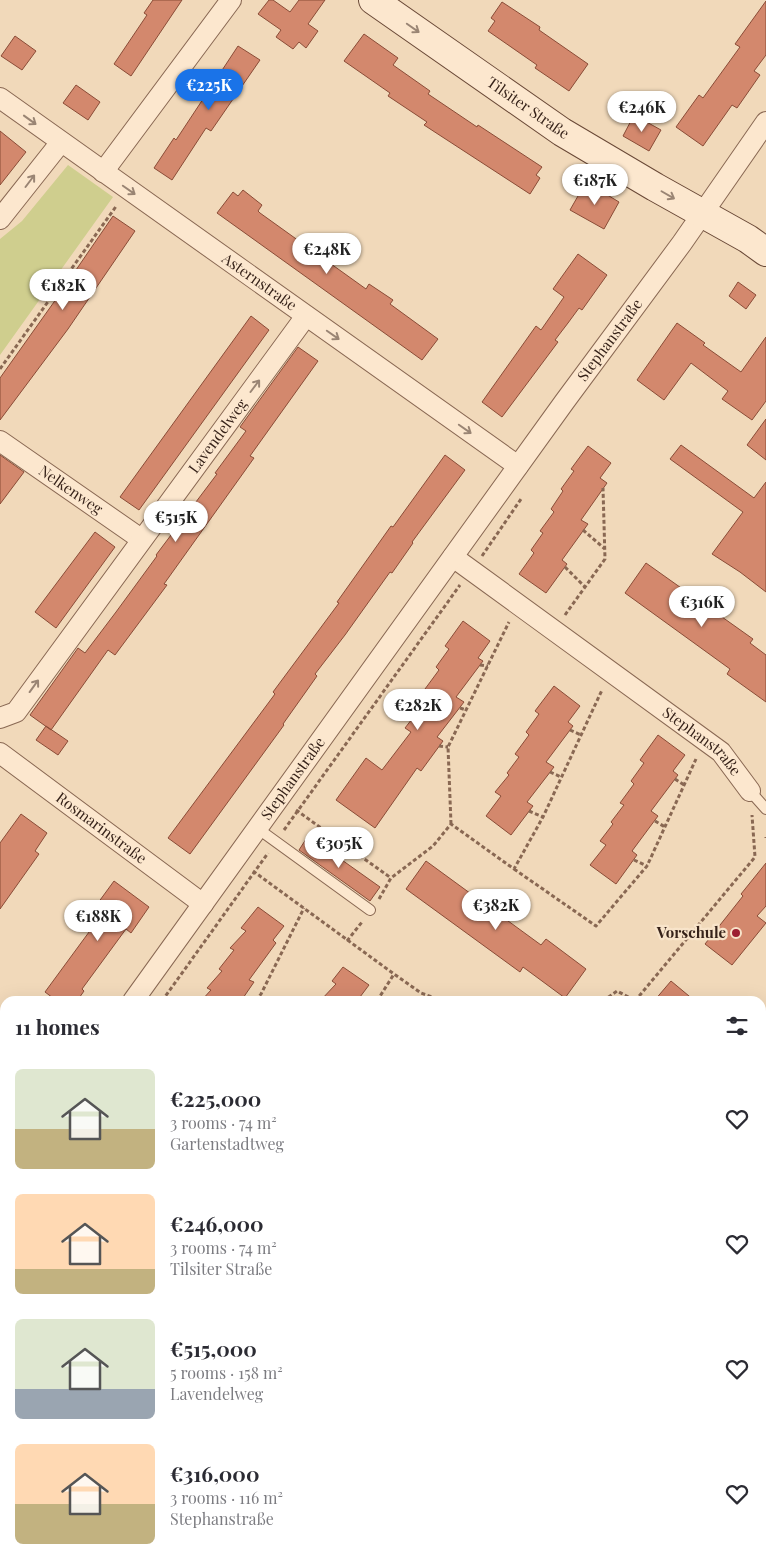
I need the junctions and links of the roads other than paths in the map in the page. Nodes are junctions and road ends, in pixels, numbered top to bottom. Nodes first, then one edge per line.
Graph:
1 (231, 0) edge
2 (373, 0) edge
3 (0, 98) edge
4 (766, 122) edge
5 (61, 142) junction
6 (103, 172) junction
7 (702, 214) junction
8 (0, 219) edge
9 (766, 252) edge
10 (306, 316) junction
11 (0, 441) edge
12 (518, 466) junction
13 (141, 539) junction
14 (453, 557) junction
15 (0, 718) edge
16 (0, 753) edge
17 (750, 791) joint
18 (766, 809) edge
19 (257, 828) junction
20 (203, 904) junction
21 (370, 910) road end
22 (137, 996) edge

1 - 6 street
2 -> 7 street, Tilsiter Straße
3 -> 5 street, Asternstraße
4 - 7 street, Stephanstraße
5 - 6 street, Asternstraße
8 -> 5 street
6 -> 10 street, Asternstraße
7 - 9 street, Tilsiter Straße
7 - 12 street, Stephanstraße
10 -> 12 street, Asternstraße
13 -> 10 street, Lavendelweg
11 - 13 street, Nelkenweg
12 - 14 street, Stephanstraße
15 -> 13 street, Lavendelweg
14 - 17 street, Stephanstraße
14 - 19 street, Stephanstraße
16 - 20 street, Rosmarinstraße
17 - 18 lane
19 - 20 street, Stephanstraße
19 - 21 lane
20 - 22 street, Stephanstraße

